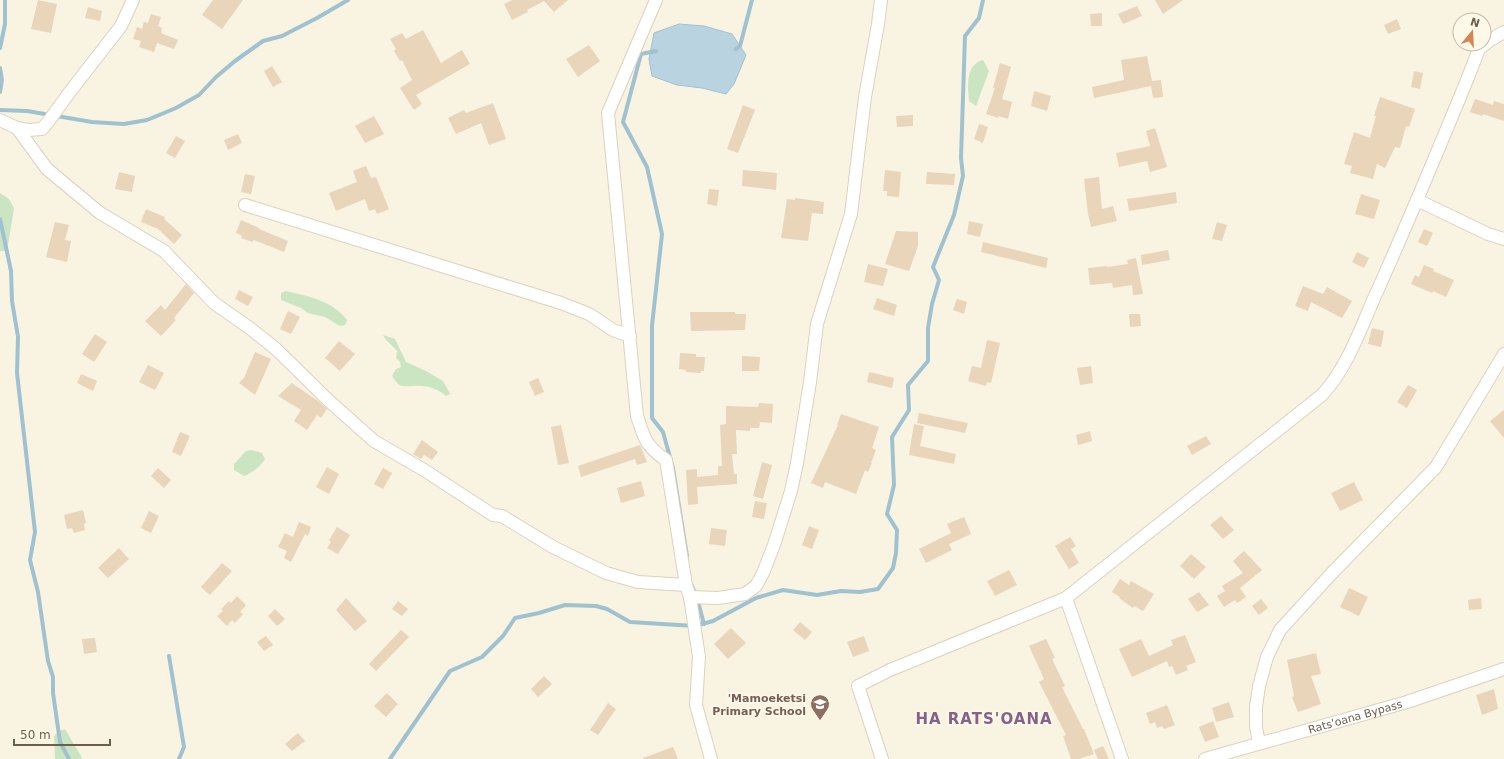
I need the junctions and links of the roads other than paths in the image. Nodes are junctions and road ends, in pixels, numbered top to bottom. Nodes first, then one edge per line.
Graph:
1 (133, 0) edge
2 (656, 0) edge
3 (881, 0) edge
4 (1504, 32) edge
5 (0, 120) edge
6 (17, 128) junction
7 (1417, 200) junction
8 (245, 205) dead end
9 (1504, 239) edge
10 (630, 336) junction
11 (1504, 354) edge
12 (686, 585) junction
13 (690, 597) junction
14 (1066, 598) junction
15 (1504, 669) edge
16 (1260, 743) junction
17 (711, 759) edge
18 (882, 759) edge
19 (1122, 759) edge
20 (1205, 759) edge

1 - 6 street
2 - 10 street
3 - 13 street
4 - 7 street
5 - 6 street
6 - 12 street
7 - 9 street
7 - 14 street
8 - 10 street
10 - 12 street
11 - 16 street
12 - 13 street
13 - 17 street
14 - 18 street
14 - 19 street
15 - 16 street, Rats'oana Bypass
16 - 20 street, Rats'oana Bypass

